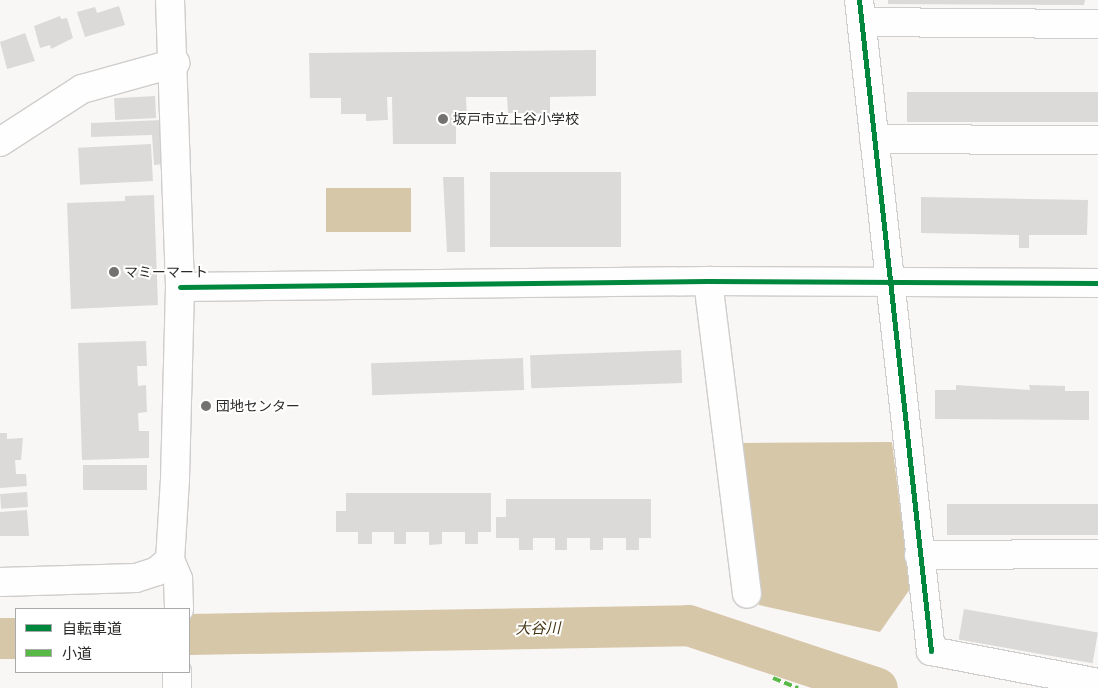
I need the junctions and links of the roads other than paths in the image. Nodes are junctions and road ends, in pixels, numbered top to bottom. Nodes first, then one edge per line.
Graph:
1 (170, 0) edge
2 (860, 11) edge
3 (1098, 24) edge
4 (175, 63) junction
5 (874, 140) junction
6 (1098, 140) edge
7 (0, 142) edge
8 (708, 281) junction
9 (889, 281) junction
10 (1098, 283) edge
11 (180, 287) junction
12 (1098, 554) edge
13 (919, 555) junction
14 (170, 560) junction
15 (0, 582) edge
16 (747, 594) dead end
17 (179, 608) edge
18 (177, 673) edge
19 (1098, 683) edge
20 (177, 688) edge

1 - 4 street
2 - 3 street
2 - 5 street
4 - 7 street
4 - 11 street
5 - 6 street
5 - 9 street
8 - 9 street
8 - 11 street
8 - 16 street
9 - 10 street
9 - 13 street
11 - 14 street
12 - 13 street
13 - 19 street
14 - 15 street
14 - 17 street
18 - 20 street

